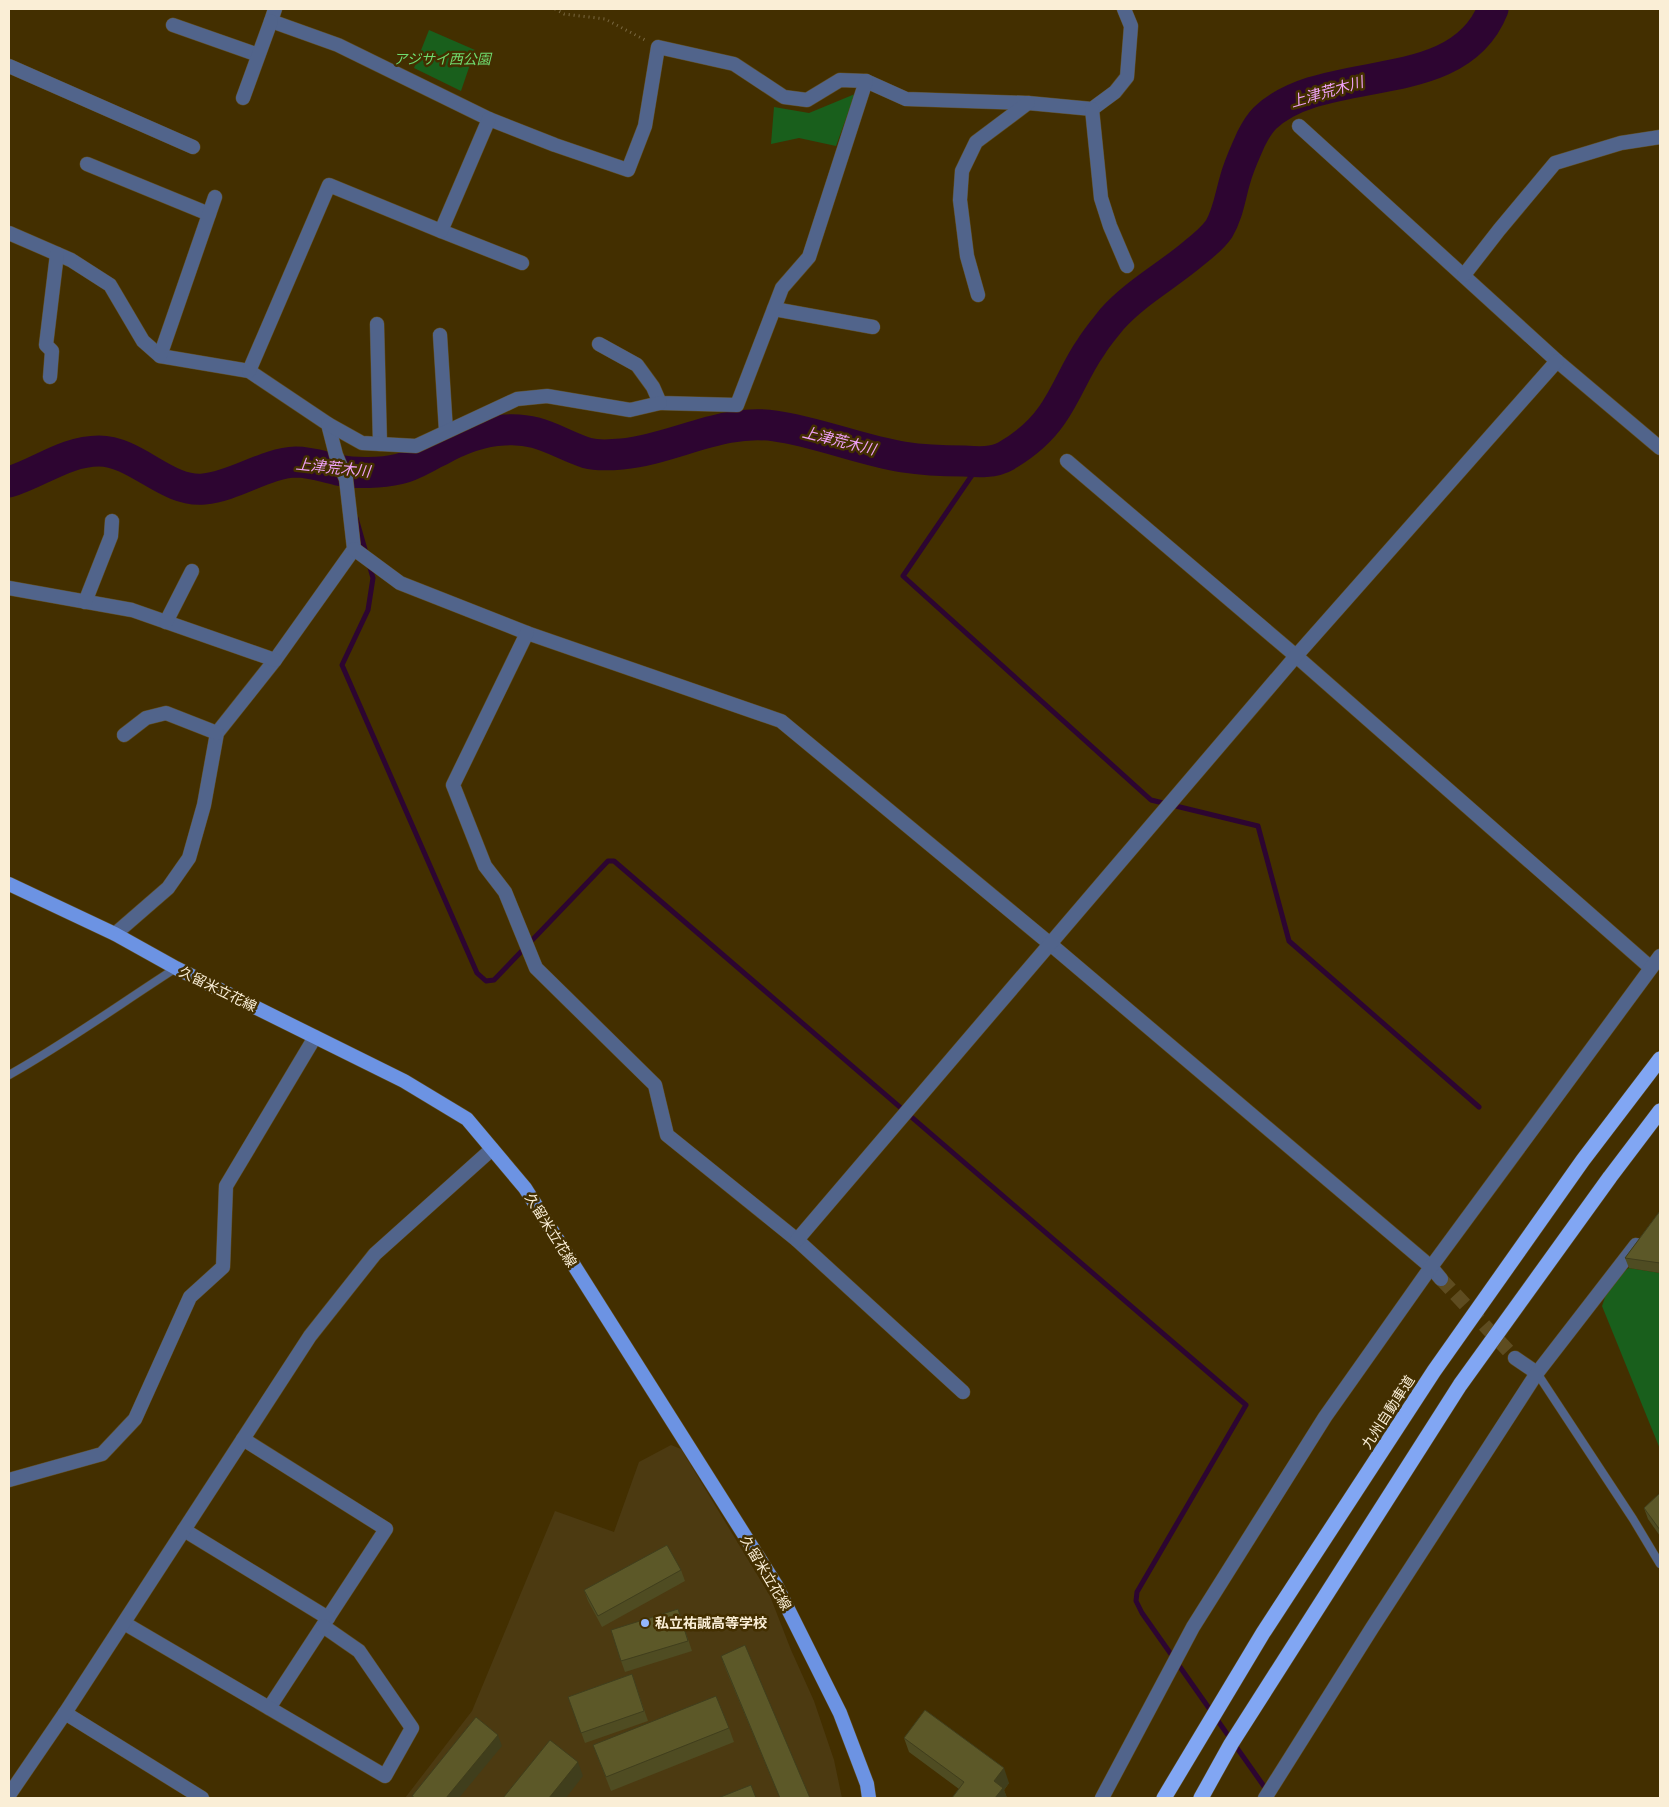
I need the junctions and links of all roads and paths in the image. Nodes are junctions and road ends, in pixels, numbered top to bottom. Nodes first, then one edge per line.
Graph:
1 (554, 9) edge
2 (1124, 9) edge
3 (273, 15) edge
4 (173, 25) dead end
5 (658, 47) junction
6 (258, 55) junction
7 (9, 66) edge
8 (866, 81) junction
9 (243, 98) dead end
10 (1028, 102) junction
11 (1092, 109) junction
12 (489, 119) junction
13 (1299, 126) dead end
14 (1660, 137) edge
15 (193, 147) dead end
16 (87, 164) dead end
17 (215, 196) dead end
18 (209, 214) junction
19 (441, 231) junction
20 (9, 233) edge
21 (57, 254) junction
22 (522, 263) dead end
23 (1128, 266) dead end
24 (1464, 275) junction
25 (978, 295) dead end
26 (774, 309) junction
27 (377, 324) dead end
28 (874, 327) dead end
29 (440, 335) dead end
30 (599, 344) dead end
31 (160, 356) junction
32 (1557, 361) junction
33 (249, 371) junction
34 (50, 377) dead end
35 (660, 403) junction
36 (328, 424) junction
37 (446, 432) junction
38 (380, 444) junction
39 (1660, 448) edge
40 (1067, 461) dead end
41 (112, 521) dead end
42 (354, 549) junction
43 (192, 571) dead end
44 (9, 588) edge
45 (85, 602) junction
46 (166, 622) junction
47 (528, 633) junction
48 (1296, 656) junction
49 (275, 660) junction
50 (217, 733) junction
51 (124, 735) dead end
52 (9, 884) edge
53 (116, 934) junction
54 (1049, 944) junction
55 (1660, 956) edge
56 (176, 968) junction
57 (1651, 968) junction
58 (315, 1038) junction
59 (1660, 1059) edge
60 (9, 1075) edge
61 (1660, 1111) edge
62 (492, 1149) junction
63 (1644, 1234) edge
64 (797, 1240) junction
65 (1431, 1267) junction
66 (1441, 1279) tunnel mouth
67 (1514, 1358) tunnel mouth
68 (1537, 1373) junction
69 (963, 1392) dead end
70 (243, 1440) junction
71 (9, 1480) edge
72 (184, 1530) junction
73 (1660, 1564) edge
74 (325, 1622) junction
75 (124, 1623) junction
76 (269, 1708) junction
77 (65, 1713) junction
78 (9, 1795) edge
79 (202, 1798) edge
80 (869, 1798) edge
81 (1102, 1798) edge
82 (1164, 1798) edge
83 (1201, 1798) edge
84 (1265, 1798) edge

1 - 5 path
2 - 11 street
3 - 6 street
3 - 12 street
4 - 6 street
5 - 8 street
5 - 12 street
6 - 9 street
7 - 15 street
8 - 10 street
8 - 26 street
10 - 11 street
10 - 25 street
11 - 23 street
12 - 19 street
13 - 24 street
14 - 24 street
16 - 18 street
17 - 18 street
18 - 31 street
19 - 22 street
19 - 33 street
20 - 21 street
21 - 31 street
21 - 34 street
24 - 32 street
26 - 28 street
26 - 35 street
27 - 38 street
29 - 37 street
30 - 35 street
31 - 33 street
32 - 39 street
32 - 48 street
33 - 36 street
35 - 37 street
36 - 38 street
36 - 42 street
37 - 38 street
40 - 48 street
41 - 45 street
42 - 47 street
42 - 49 street
43 - 46 street
44 - 45 street
45 - 46 street
46 - 49 street
47 - 54 street
47 - 64 street
48 - 54 street
48 - 57 street
49 - 50 street
50 - 51 street
50 - 53 street
52 - 53 main road, 久留米立花線
53 - 56 main road, 久留米立花線
54 - 64 street
54 - 65 street
55 - 57 street
56 - 58 main road, 久留米立花線
56 - 60 lane
57 - 65 street
58 - 62 main road, 久留米立花線
58 - 71 street
59 - 82 highway, 九州自動車道
61 - 83 highway
62 - 70 street
62 - 80 main road, 久留米立花線
63 - 68 street
64 - 69 street
65 - 66 street
65 - 81 street
67 - 68 street
68 - 73 lane
68 - 84 street
70 - 72 street
70 - 74 street
72 - 74 street
72 - 75 street
74 - 76 street
74 - 76 street
75 - 76 street
75 - 77 street
77 - 78 street
77 - 79 street

